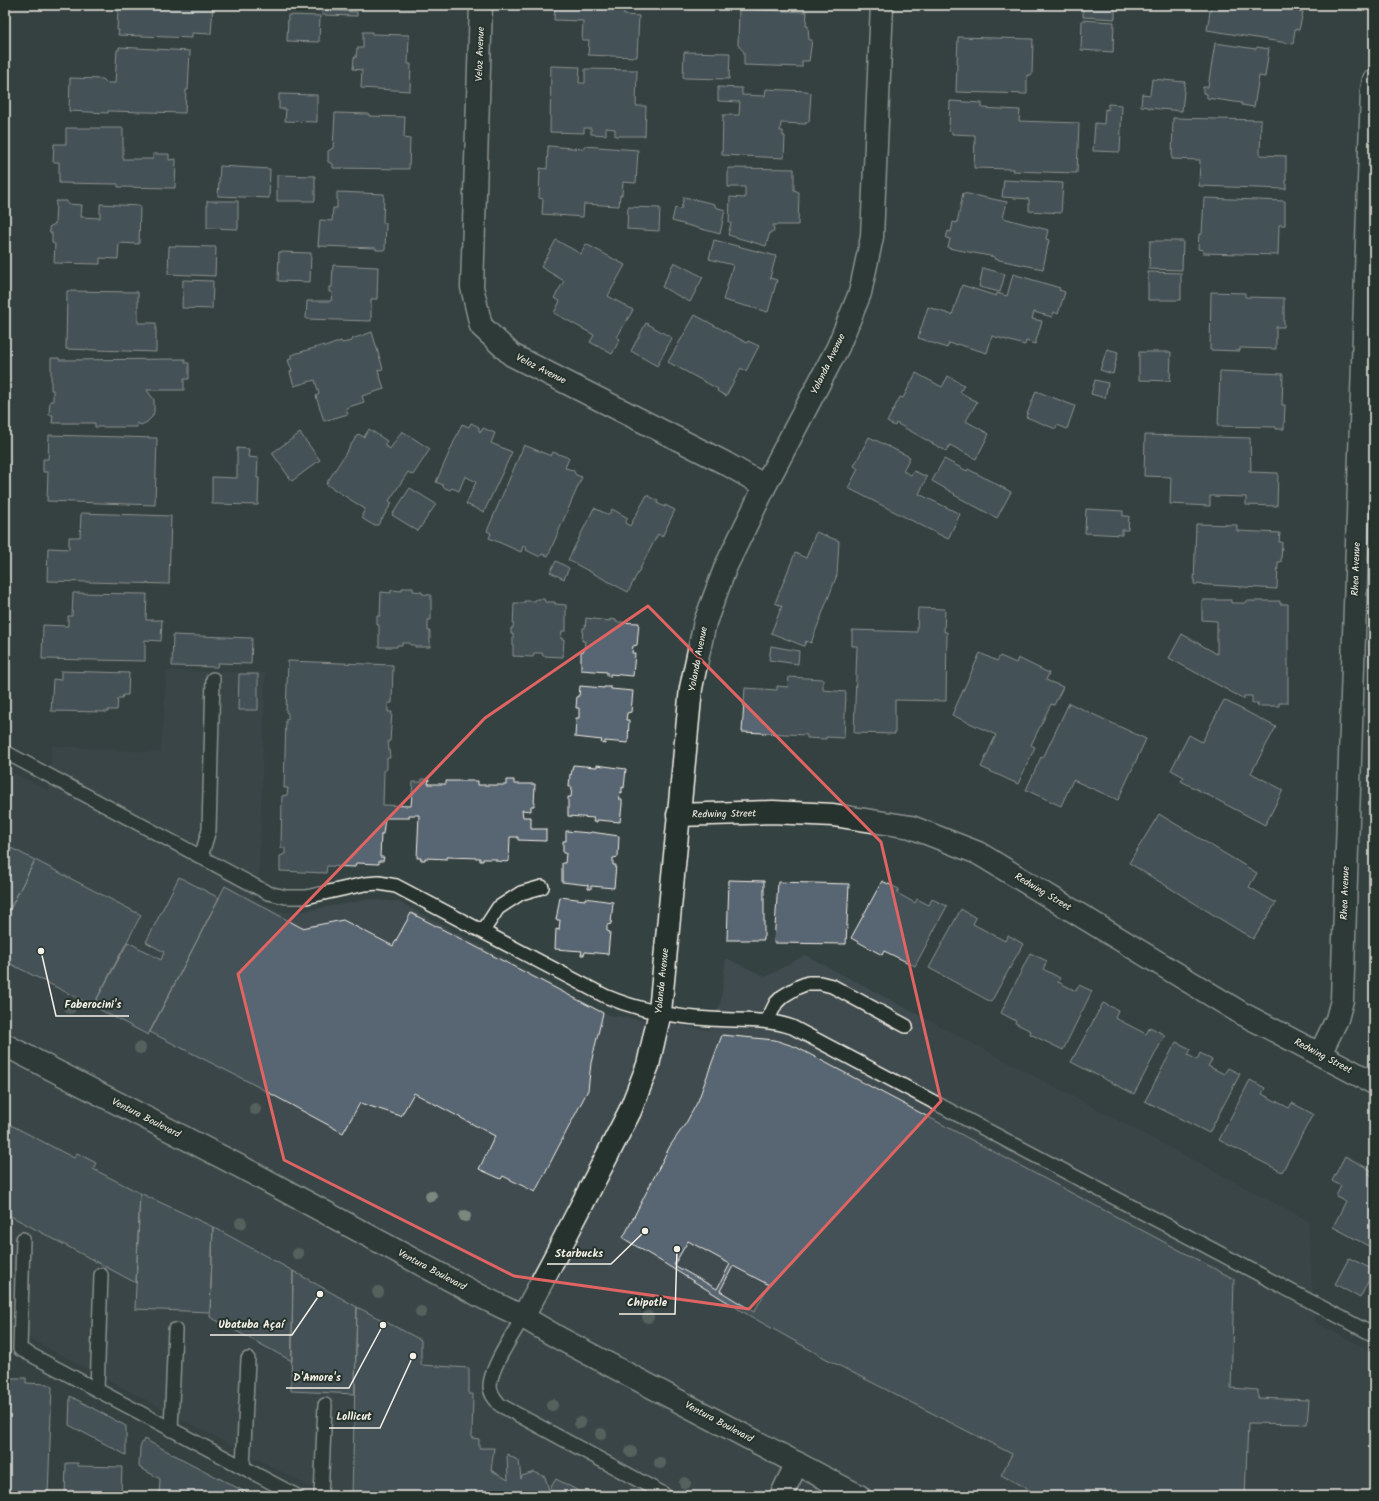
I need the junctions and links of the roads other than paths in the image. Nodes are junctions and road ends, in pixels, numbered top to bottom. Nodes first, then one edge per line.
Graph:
1 (482, 5) edge
2 (882, 5) edge
3 (1374, 80) edge
4 (765, 486) junction
5 (214, 679) dead end
6 (5, 752) edge
7 (678, 815) junction
8 (201, 857) junction
9 (542, 887) dead end
10 (483, 931) junction
11 (660, 1012) junction
12 (767, 1021) junction
13 (906, 1026) dead end
14 (5, 1045) edge
15 (1320, 1054) junction
16 (1374, 1083) edge
17 (23, 1239) dead end
18 (102, 1275) dead end
19 (523, 1317) junction
20 (174, 1330) dead end
21 (1374, 1335) edge
22 (248, 1359) dead end
23 (97, 1390) junction
24 (325, 1405) dead end
25 (172, 1430) junction
26 (797, 1463) junction
27 (242, 1467) junction
28 (297, 1496) edge
29 (321, 1496) edge
30 (665, 1496) edge
31 (781, 1496) edge
32 (859, 1496) edge

1 - 4 street, Veloz Avenue
2 - 4 street, Yolanda Avenue
3 - 15 street, Rhea Avenue
4 - 7 street, Yolanda Avenue
5 - 8 lane
6 - 8 lane
7 - 11 street, Yolanda Avenue
7 - 15 street, Redwing Street
8 - 10 lane
9 - 10 lane
10 - 11 lane
11 - 12 lane
11 - 19 street, Yolanda Avenue
12 - 13 lane
12 - 21 lane
14 - 19 street, Ventura Boulevard
15 - 16 street, Redwing Street
17 - 23 lane
18 - 23 lane
19 - 26 street, Ventura Boulevard
19 - 30 lane
20 - 25 lane
22 - 27 lane
23 - 25 lane
24 - 29 lane
25 - 27 lane
26 - 31 street
26 - 32 street, Ventura Boulevard
27 - 28 lane

